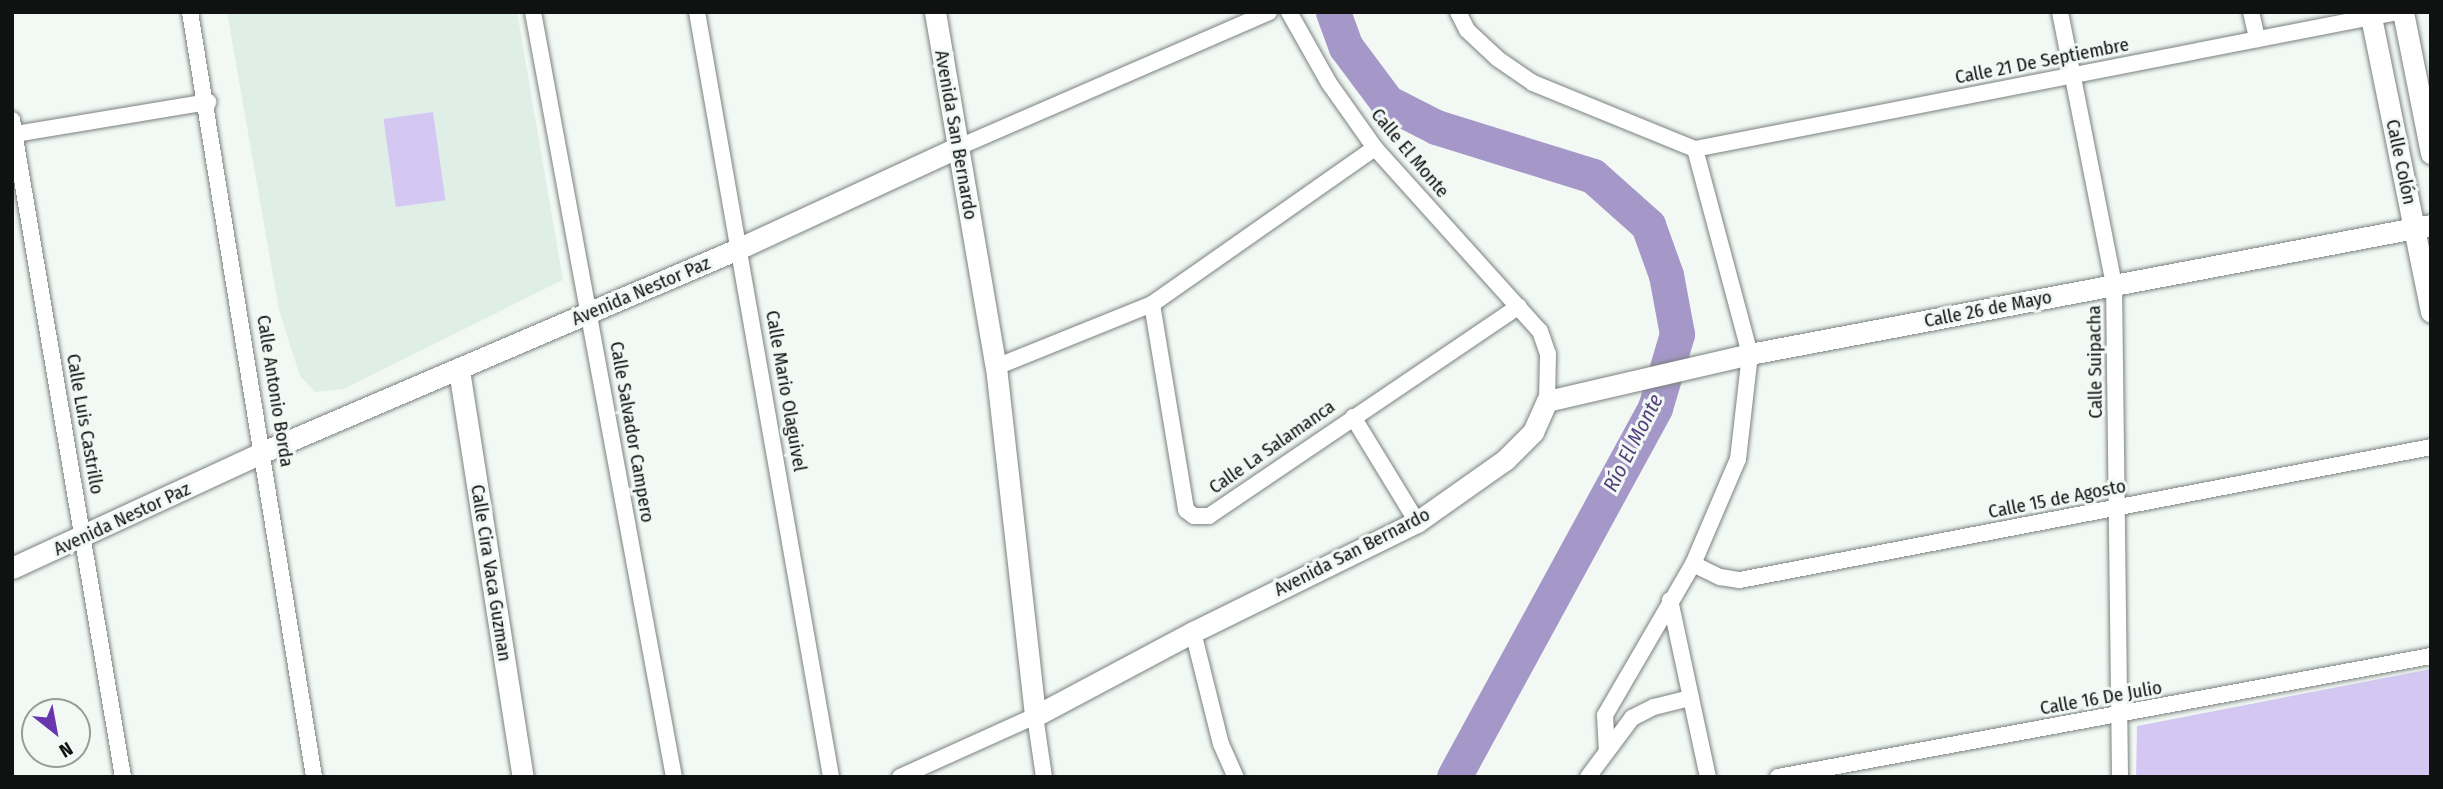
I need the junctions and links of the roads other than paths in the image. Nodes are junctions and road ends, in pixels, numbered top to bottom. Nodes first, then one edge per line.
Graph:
1 (190, 12) edge
2 (533, 12) edge
3 (697, 12) edge
4 (935, 12) edge
5 (1269, 12) edge
6 (1289, 12) edge
7 (1458, 12) edge
8 (2060, 12) edge
9 (2251, 12) edge
10 (2397, 12) edge
11 (2403, 12) edge
12 (2370, 15) edge
13 (2257, 39) junction
14 (2074, 76) junction
15 (208, 102) junction
16 (2428, 122) edge
17 (13, 127) edge
18 (958, 147) junction
19 (1375, 148) junction
20 (1695, 149) junction
21 (2431, 153) edge
22 (2423, 227) edge
23 (740, 248) junction
24 (2114, 285) junction
25 (1152, 304) junction
26 (1519, 306) junction
27 (2431, 312) edge
28 (588, 313) junction
29 (1749, 354) junction
30 (996, 367) junction
31 (459, 370) junction
32 (1547, 401) junction
33 (1353, 417) junction
34 (2431, 447) edge
35 (263, 452) junction
36 (2118, 509) junction
37 (1417, 522) junction
38 (83, 538) junction
39 (1693, 564) junction
40 (12, 568) edge
41 (1670, 600) junction
42 (1193, 632) junction
43 (2431, 656) edge
44 (1691, 698) junction
45 (1035, 716) junction
46 (2120, 716) junction
47 (1606, 750) junction
48 (123, 777) edge
49 (314, 777) edge
50 (523, 777) edge
51 (674, 777) edge
52 (831, 777) edge
53 (900, 777) edge
54 (1044, 777) edge
55 (1236, 777) edge
56 (1588, 777) edge
57 (1708, 777) edge
58 (1778, 777) edge
59 (2120, 777) edge

1 - 15 street, Calle Antonio Borda
2 - 28 street, Calle Salvador Campero
3 - 23 street, Calle Mario Olaguivel
4 - 18 street, Avenida San Bernardo
5 - 18 street, Avenida Nestor Paz
6 - 19 street, Calle El Monte
7 - 20 street
8 - 14 street, Calle Suipacha
9 - 13 street
10 - 12 street, Calle 21 De Septiembre
11 - 16 street, Calle Colón
12 - 13 street, Calle 21 De Septiembre
12 - 22 street, Calle Colón
13 - 14 street, Calle 21 De Septiembre
14 - 20 street, Calle 21 De Septiembre
14 - 24 street, Calle Suipacha
15 - 17 street
15 - 35 street, Calle Antonio Borda
16 - 21 street, Calle Colón
17 - 38 street, Calle Luis Castrillo
18 - 23 street, Avenida Nestor Paz
18 - 30 street, Avenida San Bernardo
19 - 25 street
19 - 26 street, Calle El Monte
20 - 29 street
22 - 24 street, Calle 26 de Mayo
22 - 27 street, Calle Colón
23 - 28 street, Avenida Nestor Paz
23 - 52 street, Calle Mario Olaguivel
24 - 29 street, Calle 26 de Mayo
24 - 36 street, Calle Suipacha
25 - 30 street
25 - 33 street, Calle La Salamanca
26 - 32 street, Avenida San Bernardo
26 - 33 street, Calle La Salamanca
28 - 31 street, Avenida Nestor Paz
28 - 51 street, Calle Salvador Campero
29 - 32 street, Calle 26 de Mayo
29 - 39 street
30 - 45 street, Avenida San Bernardo
31 - 35 street, Avenida Nestor Paz
31 - 50 street, Calle Cira Vaca Guzman
32 - 37 street, Avenida San Bernardo
33 - 37 street
34 - 36 street, Calle 15 de Agosto
35 - 38 street, Avenida Nestor Paz
35 - 49 street, Calle Antonio Borda
36 - 39 street, Calle 15 de Agosto
36 - 46 street, Calle Suipacha
37 - 42 street, Avenida San Bernardo
38 - 40 street, Avenida Nestor Paz
38 - 48 street, Calle Luis Castrillo
39 - 41 street
41 - 44 street
41 - 47 street
42 - 45 street, Avenida San Bernardo
42 - 55 street
43 - 46 street, Calle 16 De Julio
44 - 47 street
44 - 57 street
45 - 53 street, Avenida San Bernardo
45 - 54 street, Avenida San Bernardo
46 - 58 street, Calle 16 De Julio
46 - 59 street, Calle Suipacha
47 - 56 street

